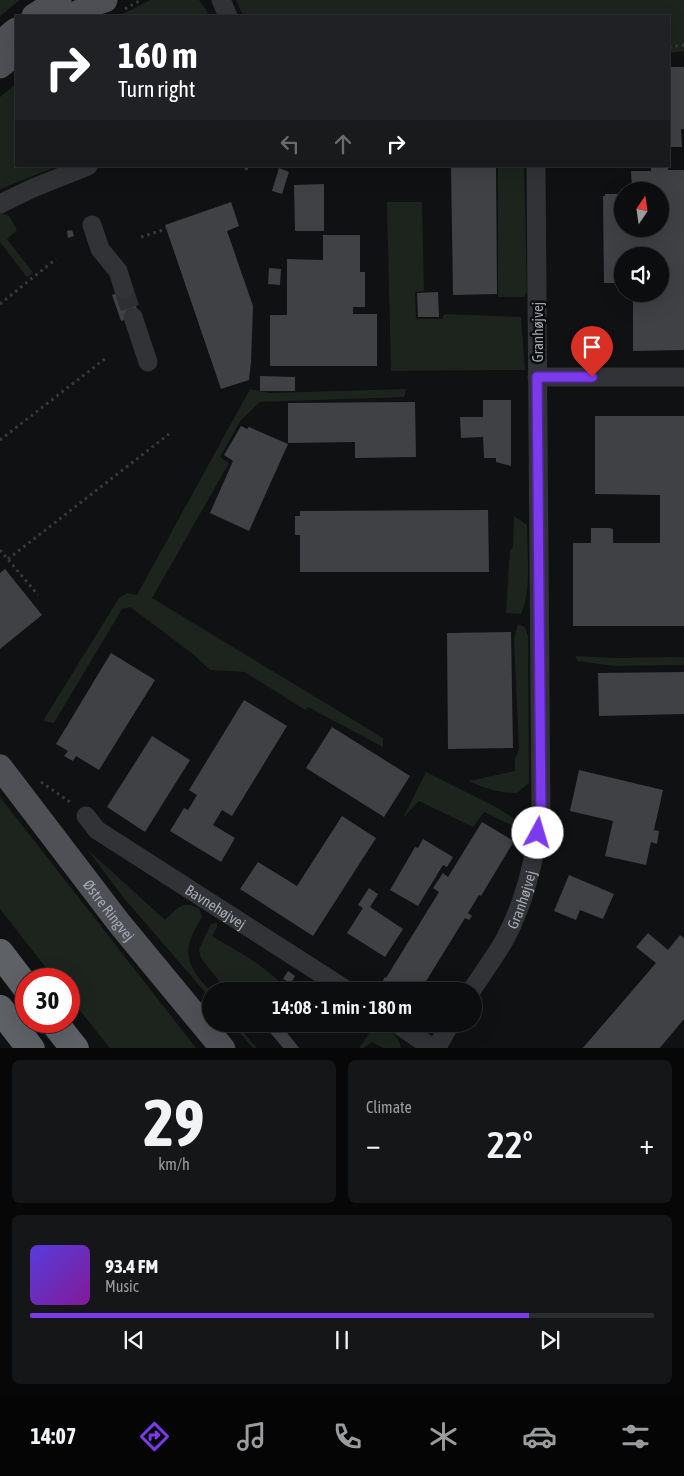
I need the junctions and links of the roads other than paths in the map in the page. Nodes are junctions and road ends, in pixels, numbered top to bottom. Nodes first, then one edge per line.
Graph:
1 (59, 0) edge
2 (221, 0) edge
3 (98, 1) edge
4 (36, 15) edge
5 (74, 15) edge
6 (228, 15) edge
7 (15, 31) edge
8 (0, 43) edge
9 (15, 54) edge
10 (0, 66) edge
11 (86, 167) edge
12 (536, 167) edge
13 (0, 204) edge
14 (92, 225) dead end
15 (124, 290) tunnel mouth
16 (133, 317) tunnel mouth
17 (148, 362) dead end
18 (537, 377) junction
19 (684, 377) edge
20 (0, 767) edge
21 (86, 816) road end
22 (0, 953) edge
23 (15, 973) edge
24 (334, 982) edge
25 (477, 982) edge
26 (0, 1009) edge
27 (410, 1032) edge
28 (445, 1032) edge
29 (62, 1033) edge
30 (31, 1048) edge
31 (74, 1048) edge
32 (223, 1048) edge
33 (435, 1048) edge

1 - 4 main road
2 - 6 street
3 - 5 main road
7 - 8 main road
9 - 10 main road
11 - 13 street
12 - 18 street, Granhøjvej
14 - 15 street
16 - 17 street
18 - 19 street
18 - 25 street, Granhøjvej
20 - 32 main road, Østre Ringvej
21 - 24 street, Bavnehøjvej
22 - 23 highway
26 - 30 highway
27 - 33 street
28 - 33 street
29 - 31 highway

